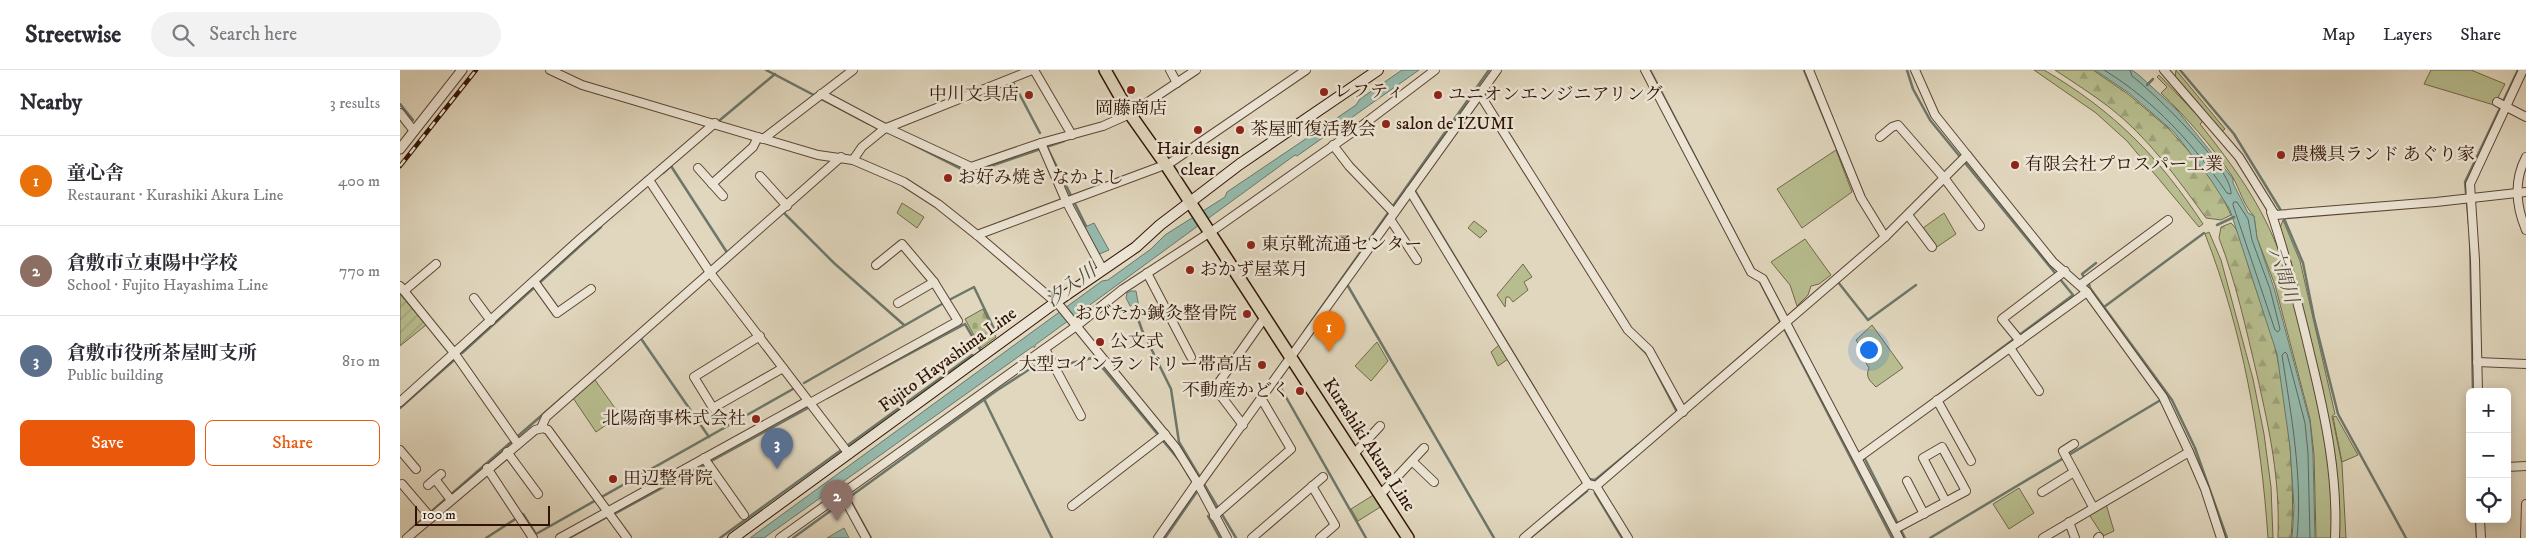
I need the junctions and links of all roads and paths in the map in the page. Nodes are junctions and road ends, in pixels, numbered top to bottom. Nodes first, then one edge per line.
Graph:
1 (462, 70) edge
2 (550, 70) edge
3 (853, 70) edge
4 (1033, 70) edge
5 (1105, 70) edge
6 (1170, 70) edge
7 (1196, 70) edge
8 (1306, 70) edge
9 (1378, 70) edge
10 (1435, 70) edge
11 (1497, 70) edge
12 (1645, 70) edge
13 (1809, 70) edge
14 (1915, 70) edge
15 (2522, 70) edge
16 (2167, 71) edge
17 (1177, 83) junction
18 (818, 96) junction
19 (1477, 96) junction
20 (2501, 104) junction
21 (400, 113) edge
22 (1130, 114) junction
23 (2526, 117) edge
24 (715, 123) junction
25 (883, 129) junction
26 (414, 132) junction
27 (1072, 135) junction
28 (1880, 137) dead end
29 (761, 138) junction
30 (1333, 145) junction
31 (1043, 147) junction
32 (400, 149) edge
33 (841, 157) junction
34 (2526, 157) edge
35 (1964, 159) junction
36 (853, 160) junction
37 (1166, 165) junction
38 (698, 168) dead end
39 (760, 176) dead end
40 (1945, 179) junction
41 (649, 180) junction
42 (712, 184) junction
43 (1410, 191) junction
44 (2522, 192) edge
45 (723, 196) dead end
46 (2467, 199) junction
47 (1070, 200) junction
48 (1192, 206) junction
49 (784, 209) junction
50 (1391, 212) junction
51 (2279, 213) junction
52 (1908, 215) junction
53 (2168, 220) dead end
54 (1980, 226) dead end
55 (2526, 230) edge
56 (1209, 231) junction
57 (977, 234) junction
58 (1885, 237) junction
59 (1932, 247) dead end
60 (1417, 260) dead end
61 (436, 264) dead end
62 (876, 265) dead end
63 (1102, 270) junction
64 (1147, 273) junction
65 (712, 274) junction
66 (2060, 275) junction
67 (934, 282) junction
68 (535, 284) junction
69 (2080, 285) junction
70 (402, 289) edge
71 (591, 289) dead end
72 (2086, 292) junction
73 (474, 298) dead end
74 (898, 303) dead end
75 (1058, 304) junction
76 (1265, 317) junction
77 (491, 321) junction
78 (1074, 325) junction
79 (1784, 326) junction
80 (760, 336) junction
81 (2018, 339) junction
82 (2010, 348) junction
83 (1045, 349) junction
84 (455, 354) junction
85 (1191, 357) dead end
86 (1292, 358) junction
87 (2477, 362) junction
88 (2526, 364) edge
89 (783, 368) junction
90 (2478, 388) edge
91 (2039, 391) dead end
92 (1261, 398) junction
93 (1937, 400) junction
94 (400, 401) edge
95 (809, 402) junction
96 (1681, 410) junction
97 (1081, 416) dead end
98 (1243, 425) junction
99 (1380, 426) dead end
100 (541, 428) junction
101 (1162, 435) junction
102 (516, 441) junction
103 (2074, 444) dead end
104 (1424, 448) dead end
105 (400, 450) edge
106 (845, 450) junction
107 (507, 452) junction
108 (2188, 452) junction
109 (1354, 454) junction
110 (1861, 456) junction
111 (706, 461) junction
112 (1412, 461) junction
113 (1971, 461) dead end
114 (2526, 466) edge
115 (2511, 467) edge
116 (487, 468) junction
117 (416, 469) dead end
118 (2074, 472) junction
119 (1323, 477) dead end
120 (435, 479) dead end
121 (1907, 480) dead end
122 (1200, 482) junction
123 (1434, 482) dead end
124 (402, 484) dead end
125 (1592, 485) junction
126 (1312, 486) junction
127 (2042, 492) dead end
128 (538, 494) dead end
129 (1380, 495) junction
130 (450, 498) junction
131 (844, 498) junction
132 (1946, 502) junction
133 (2526, 504) edge
134 (1072, 506) dead end
135 (2093, 508) junction
136 (608, 510) junction
137 (1218, 512) junction
138 (1924, 514) junction
139 (744, 515) dead end
140 (429, 516) junction
141 (2069, 522) junction
142 (2480, 523) edge
143 (1898, 527) junction
144 (407, 538) edge
145 (534, 538) edge
146 (560, 538) edge
147 (627, 538) edge
148 (733, 538) edge
149 (780, 538) edge
150 (866, 538) edge
151 (1158, 538) edge
152 (1227, 538) edge
153 (1252, 538) edge
154 (1320, 538) edge
155 (1408, 538) edge
156 (1524, 538) edge
157 (1628, 538) edge
158 (1900, 538) edge
159 (2043, 538) edge
160 (2075, 538) edge
161 (2221, 538) edge
162 (2335, 538) edge
163 (2481, 538) edge
164 (2525, 538) edge

1 - 26 street
2 - 24 street
3 - 18 street
4 - 25 street
4 - 27 street
5 - 22 main road, Kurashiki Akura Line
6 - 17 street
7 - 17 street
8 - 37 street
9 - 48 main road, Fujito Hayashima Line
10 - 30 street
11 - 19 street
12 - 79 street
13 - 58 street
14 - 35 street
15 - 20 street
16 - 51 street
17 - 22 street
18 - 25 street
18 - 29 street
19 - 43 street
19 - 96 street
20 - 23 street
20 - 46 street
21 - 26 street
22 - 27 street
22 - 37 main road, Kurashiki Akura Line
24 - 29 street
24 - 41 street
25 - 31 street
25 - 36 street
26 - 32 street
27 - 31 street
28 - 40 street
29 - 33 street
29 - 42 street
30 - 50 street
30 - 56 street
31 - 47 street
33 - 36 street
33 - 49 street
34 - 44 street
35 - 40 street
35 - 66 street
36 - 57 street
37 - 47 street
37 - 48 main road, Kurashiki Akura Line
38 - 42 street
39 - 49 street
40 - 52 street
40 - 54 street
41 - 65 street
41 - 68 street
42 - 45 street
43 - 50 street
43 - 125 street
44 - 46 street
44 - 55 street
46 - 51 street
46 - 87 street
47 - 57 street
47 - 63 street
48 - 56 main road, Kurashiki Akura Line
48 - 63 main road, Fujito Hayashima Line
49 - 65 street
50 - 60 street
50 - 86 street
51 - 162 street
52 - 58 street
52 - 59 street
53 - 69 street
56 - 64 street
56 - 76 main road, Kurashiki Akura Line
57 - 75 street
58 - 79 street
61 - 70 street
62 - 67 street
63 - 75 main road, Fujito Hayashima Line
64 - 78 street
64 - 85 street
65 - 80 street
65 - 100 street
66 - 69 street
66 - 81 street
67 - 74 street
67 - 95 street
68 - 71 street
68 - 77 street
69 - 72 street
70 - 84 street
72 - 81 street
72 - 108 street
73 - 77 street
75 - 78 street
75 - 106 main road, Fujito Hayashima Line
76 - 86 main road, Kurashiki Akura Line
76 - 98 street
77 - 84 street
78 - 83 street
78 - 101 street
79 - 96 street
79 - 110 street
80 - 89 street
80 - 89 street
81 - 82 street
82 - 91 street
82 - 93 street
83 - 97 street
83 - 131 street
84 - 94 street
84 - 102 street
86 - 92 street
86 - 109 main road, Kurashiki Akura Line
87 - 88 street
87 - 90 street
89 - 95 street
92 - 98 street
92 - 137 street
93 - 110 street
93 - 113 street
95 - 106 street
95 - 111 street
96 - 125 street
98 - 122 street
99 - 109 street
100 - 102 street
100 - 136 street
101 - 122 street
101 - 134 street
102 - 107 street
103 - 118 street
104 - 112 street
105 - 117 street
106 - 148 main road, Fujito Hayashima Line
107 - 116 street
107 - 128 street
108 - 135 street
108 - 161 street
109 - 129 main road, Kurashiki Akura Line
110 - 143 street
111 - 136 street
111 - 139 street
112 - 123 street
112 - 129 street
114 - 115 street
116 - 130 street
116 - 145 street
118 - 127 street
118 - 135 street
119 - 126 street
120 - 130 street
121 - 138 street
122 - 137 street
122 - 151 street
124 - 140 street
125 - 156 street
125 - 157 street
126 - 153 street
126 - 154 street
129 - 155 main road, Kurashiki Akura Line
130 - 140 street
131 - 149 street
131 - 150 street
132 - 132 street
132 - 138 street
133 - 164 street
135 - 141 street
136 - 146 street
136 - 147 street
137 - 152 street
138 - 143 street
140 - 144 street
141 - 159 street
141 - 160 street
142 - 163 street
143 - 158 street

